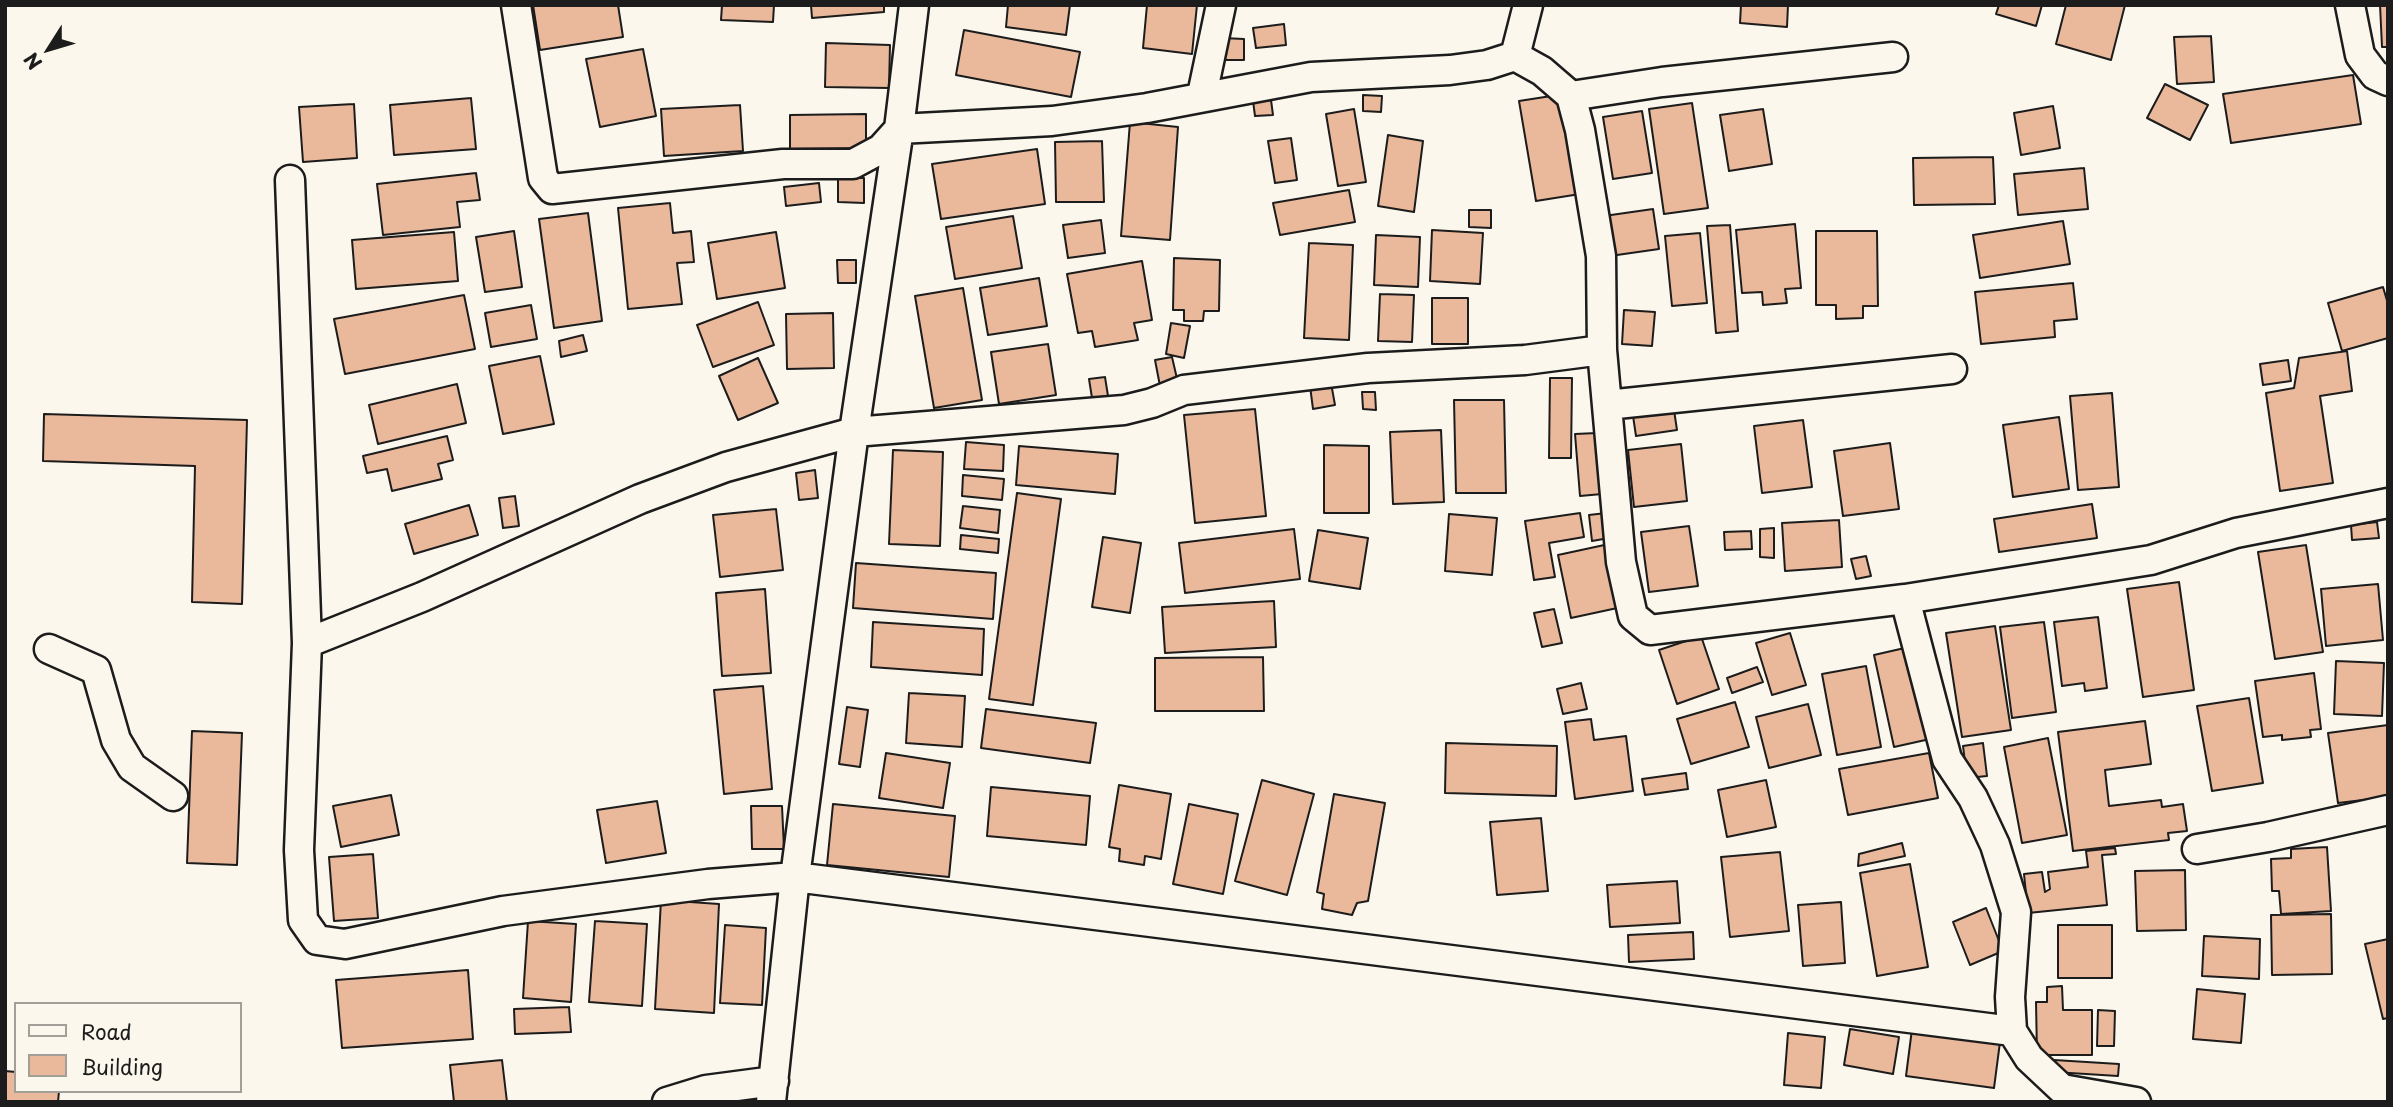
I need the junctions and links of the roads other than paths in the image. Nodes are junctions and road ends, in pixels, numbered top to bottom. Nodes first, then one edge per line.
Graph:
1 (516, 5) edge
2 (914, 5) edge
3 (1221, 5) edge
4 (1528, 5) edge
5 (2350, 5) edge
6 (1516, 56) junction
7 (1893, 57) dead end
8 (2388, 81) edge
9 (1202, 95) junction
10 (1571, 96) junction
11 (899, 129) junction
12 (290, 180) dead end
13 (1602, 350) junction
14 (1952, 369) dead end
15 (1607, 405) junction
16 (854, 432) junction
17 (2388, 502) edge
18 (1905, 599) junction
19 (307, 643) junction
20 (49, 649) dead end
21 (173, 796) dead end
22 (2388, 810) edge
23 (2197, 849) dead end
24 (795, 877) junction
25 (2012, 1031) junction
26 (773, 1091) edge
27 (667, 1102) edge
28 (2136, 1102) edge

1 - 11 street
2 - 11 street
3 - 9 street
4 - 6 street
5 - 8 street
6 - 9 street
6 - 10 street
7 - 10 street
9 - 11 street
10 - 13 street
11 - 16 street
12 - 19 street
13 - 15 street
13 - 16 street
14 - 15 street
15 - 18 street
16 - 19 street
16 - 24 street
17 - 18 street
18 - 25 street
19 - 24 street
20 - 21 street
22 - 23 street
24 - 25 street
24 - 26 street
25 - 28 street
26 - 27 street

